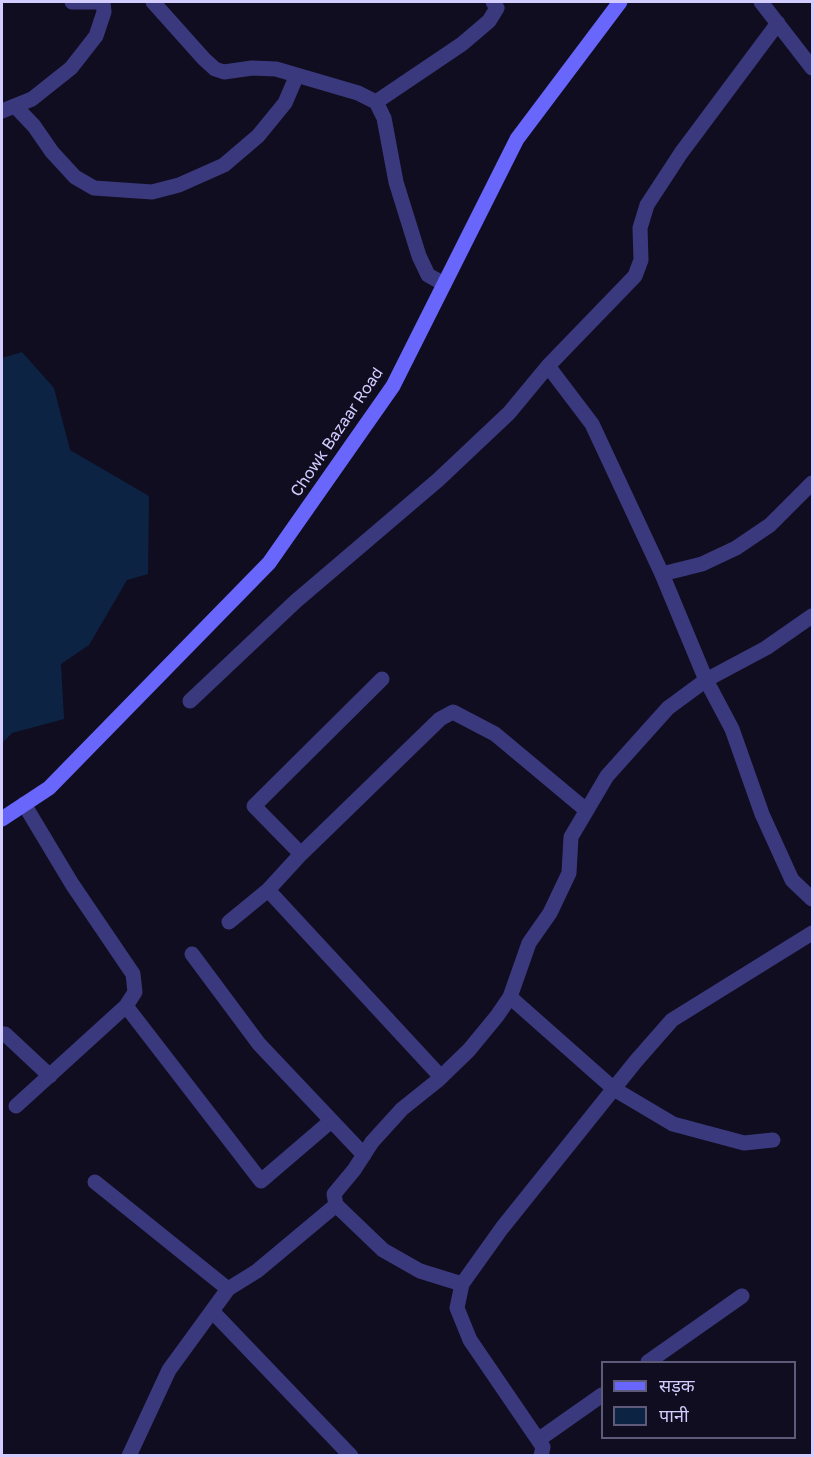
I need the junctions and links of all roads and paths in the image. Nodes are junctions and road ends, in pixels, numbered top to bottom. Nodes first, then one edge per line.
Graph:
1 (72, 2) edge
2 (96, 2) edge
3 (103, 2) edge
4 (153, 2) edge
5 (493, 2) edge
6 (620, 2) edge
7 (761, 2) edge
8 (778, 23) junction
9 (813, 68) edge
10 (297, 75) junction
11 (376, 102) junction
12 (8, 109) edge
13 (444, 284) junction
14 (548, 366) junction
15 (813, 483) edge
16 (662, 574) junction
17 (813, 616) edge
18 (382, 679) dead end
19 (706, 680) junction
20 (190, 701) dead end
21 (24, 804) junction
22 (586, 810) junction
23 (2, 819) edge
24 (301, 854) junction
25 (268, 890) junction
26 (813, 899) edge
27 (229, 922) dead end
28 (813, 933) edge
29 (192, 954) dead end
30 (510, 997) junction
31 (126, 1006) junction
32 (2, 1034) edge
33 (50, 1076) junction
34 (441, 1077) junction
35 (614, 1089) junction
36 (16, 1106) dead end
37 (331, 1120) junction
38 (773, 1140) dead end
39 (364, 1155) junction
40 (94, 1182) dead end
41 (336, 1205) junction
42 (462, 1284) junction
43 (228, 1289) junction
44 (742, 1296) dead end
45 (212, 1311) junction
46 (649, 1361) edge
47 (601, 1397) edge
48 (540, 1448) edge
49 (129, 1455) edge
50 (351, 1455) edge

1 - 2 street
3 - 12 street
4 - 10 street
5 - 11 street
6 - 13 main road, Chowk Bazaar Road
7 - 8 street
8 - 9 street
8 - 14 street
10 - 11 street
10 - 12 street
11 - 13 street
13 - 21 main road, Chowk Bazaar Road
14 - 16 street
14 - 20 street
15 - 16 street
16 - 19 street
17 - 19 street
18 - 24 street
19 - 22 street
19 - 26 street
21 - 23 main road, Chowk Bazaar Road
21 - 31 street
22 - 24 street
22 - 30 street
24 - 25 street
25 - 27 street
25 - 34 street
28 - 35 street
29 - 37 street
30 - 34 street
30 - 35 street
31 - 33 street
31 - 37 street
32 - 33 street
33 - 36 street
34 - 39 street
35 - 38 street
35 - 42 street
37 - 39 street
39 - 41 street
40 - 43 street
41 - 42 street
41 - 43 street
42 - 48 street
43 - 45 street
44 - 46 street
45 - 49 street
45 - 50 street
47 - 48 street

